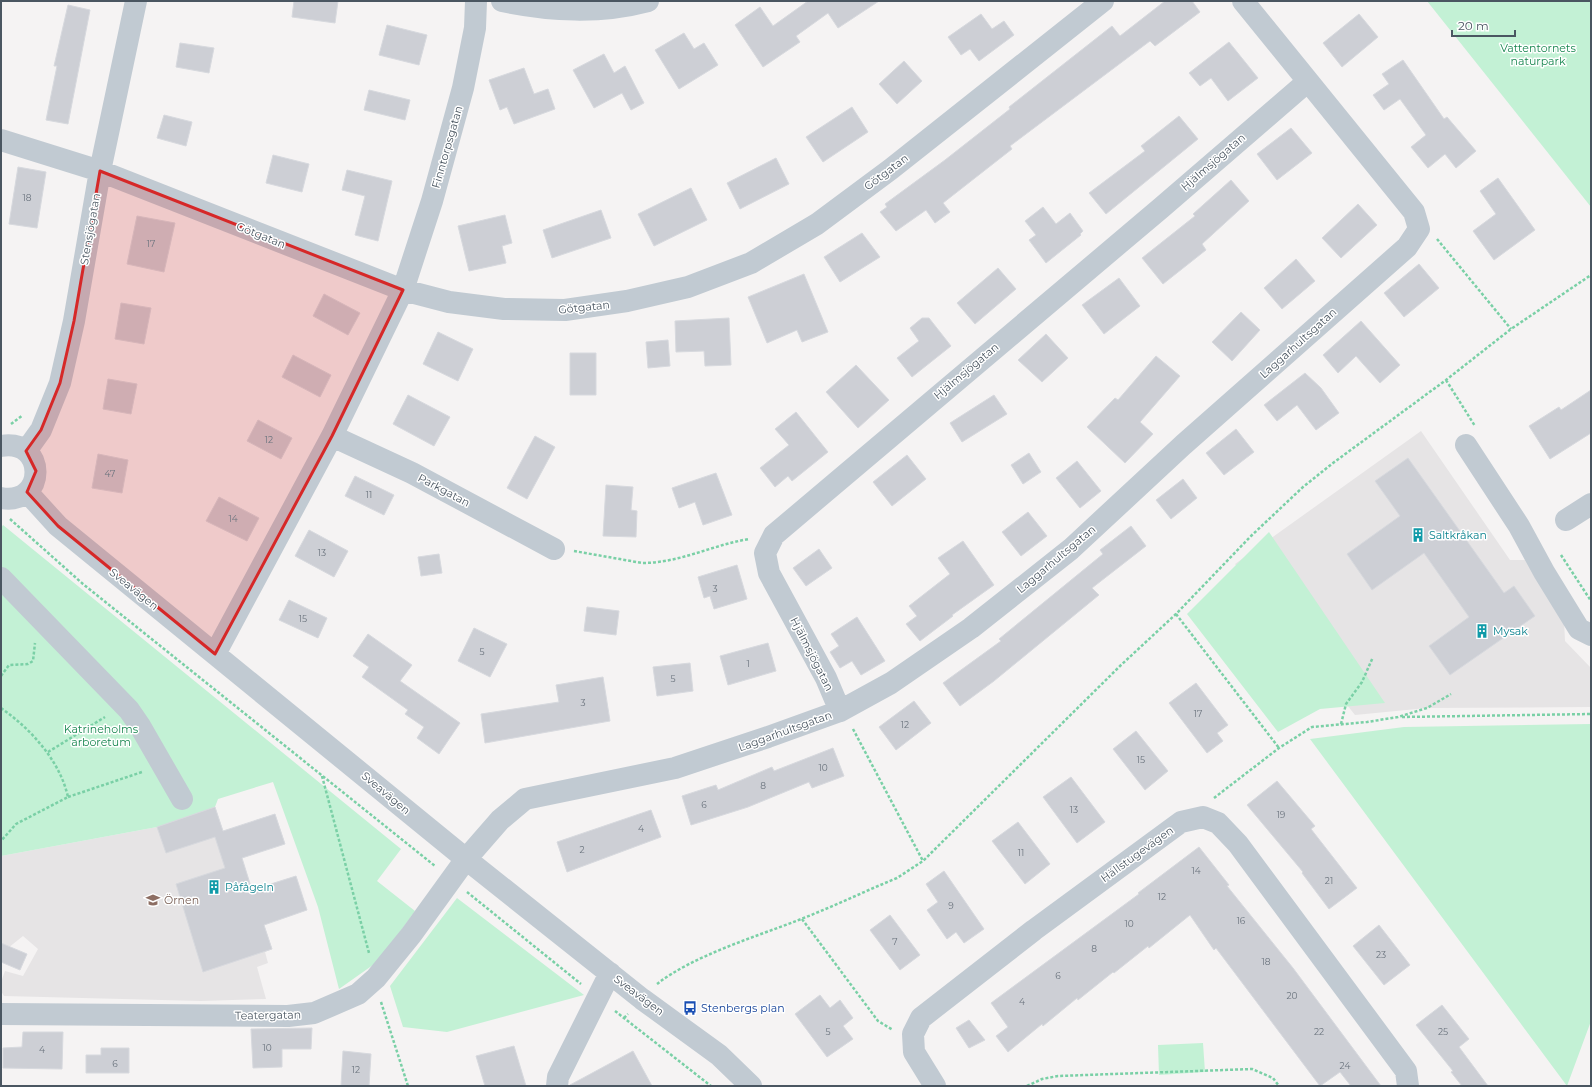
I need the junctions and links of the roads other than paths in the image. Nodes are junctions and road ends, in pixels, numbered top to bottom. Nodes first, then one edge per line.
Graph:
1 (136, 1) edge
2 (476, 1) edge
3 (502, 1) edge
4 (648, 1) edge
5 (1103, 1) edge
6 (1243, 1) edge
7 (1307, 82) junction
8 (1, 140) edge
9 (100, 171) junction
10 (403, 290) junction
11 (332, 436) junction
12 (1466, 445) dead end
13 (1, 446) edge
14 (26, 451) junction
15 (27, 492) junction
16 (1591, 504) edge
17 (4, 507) edge
18 (1566, 520) dead end
19 (554, 549) road end
20 (1, 578) edge
21 (1591, 635) edge
22 (215, 654) junction
23 (840, 711) junction
24 (182, 799) dead end
25 (466, 859) junction
26 (610, 974) junction
27 (1, 1014) edge
28 (557, 1086) edge
29 (751, 1086) edge
30 (935, 1086) edge
31 (1408, 1086) edge

1 - 9 street, Stensjögatan
2 - 10 street, Finntorpsgatan
3 - 4 street
5 - 10 street, Götgatan
6 - 7 street
7 - 23 street, Hjälmsjögatan
7 - 23 street, Laggarhultsgatan
8 - 9 street, Götgatan
9 - 10 street, Götgatan
9 - 14 street, Stensjögatan
10 - 11 street
11 - 19 street, Parkgatan
11 - 22 street
12 - 21 street
13 - 14 street
14 - 15 street
15 - 17 street
15 - 22 street, Sveavägen
16 - 18 street
20 - 24 street
22 - 25 street, Sveavägen
23 - 25 street, Laggarhultsgatan
25 - 26 street, Sveavägen
25 - 27 street, Teatergatan
26 - 28 street
26 - 29 street, Sveavägen
30 - 31 street, Hällstugevägen

